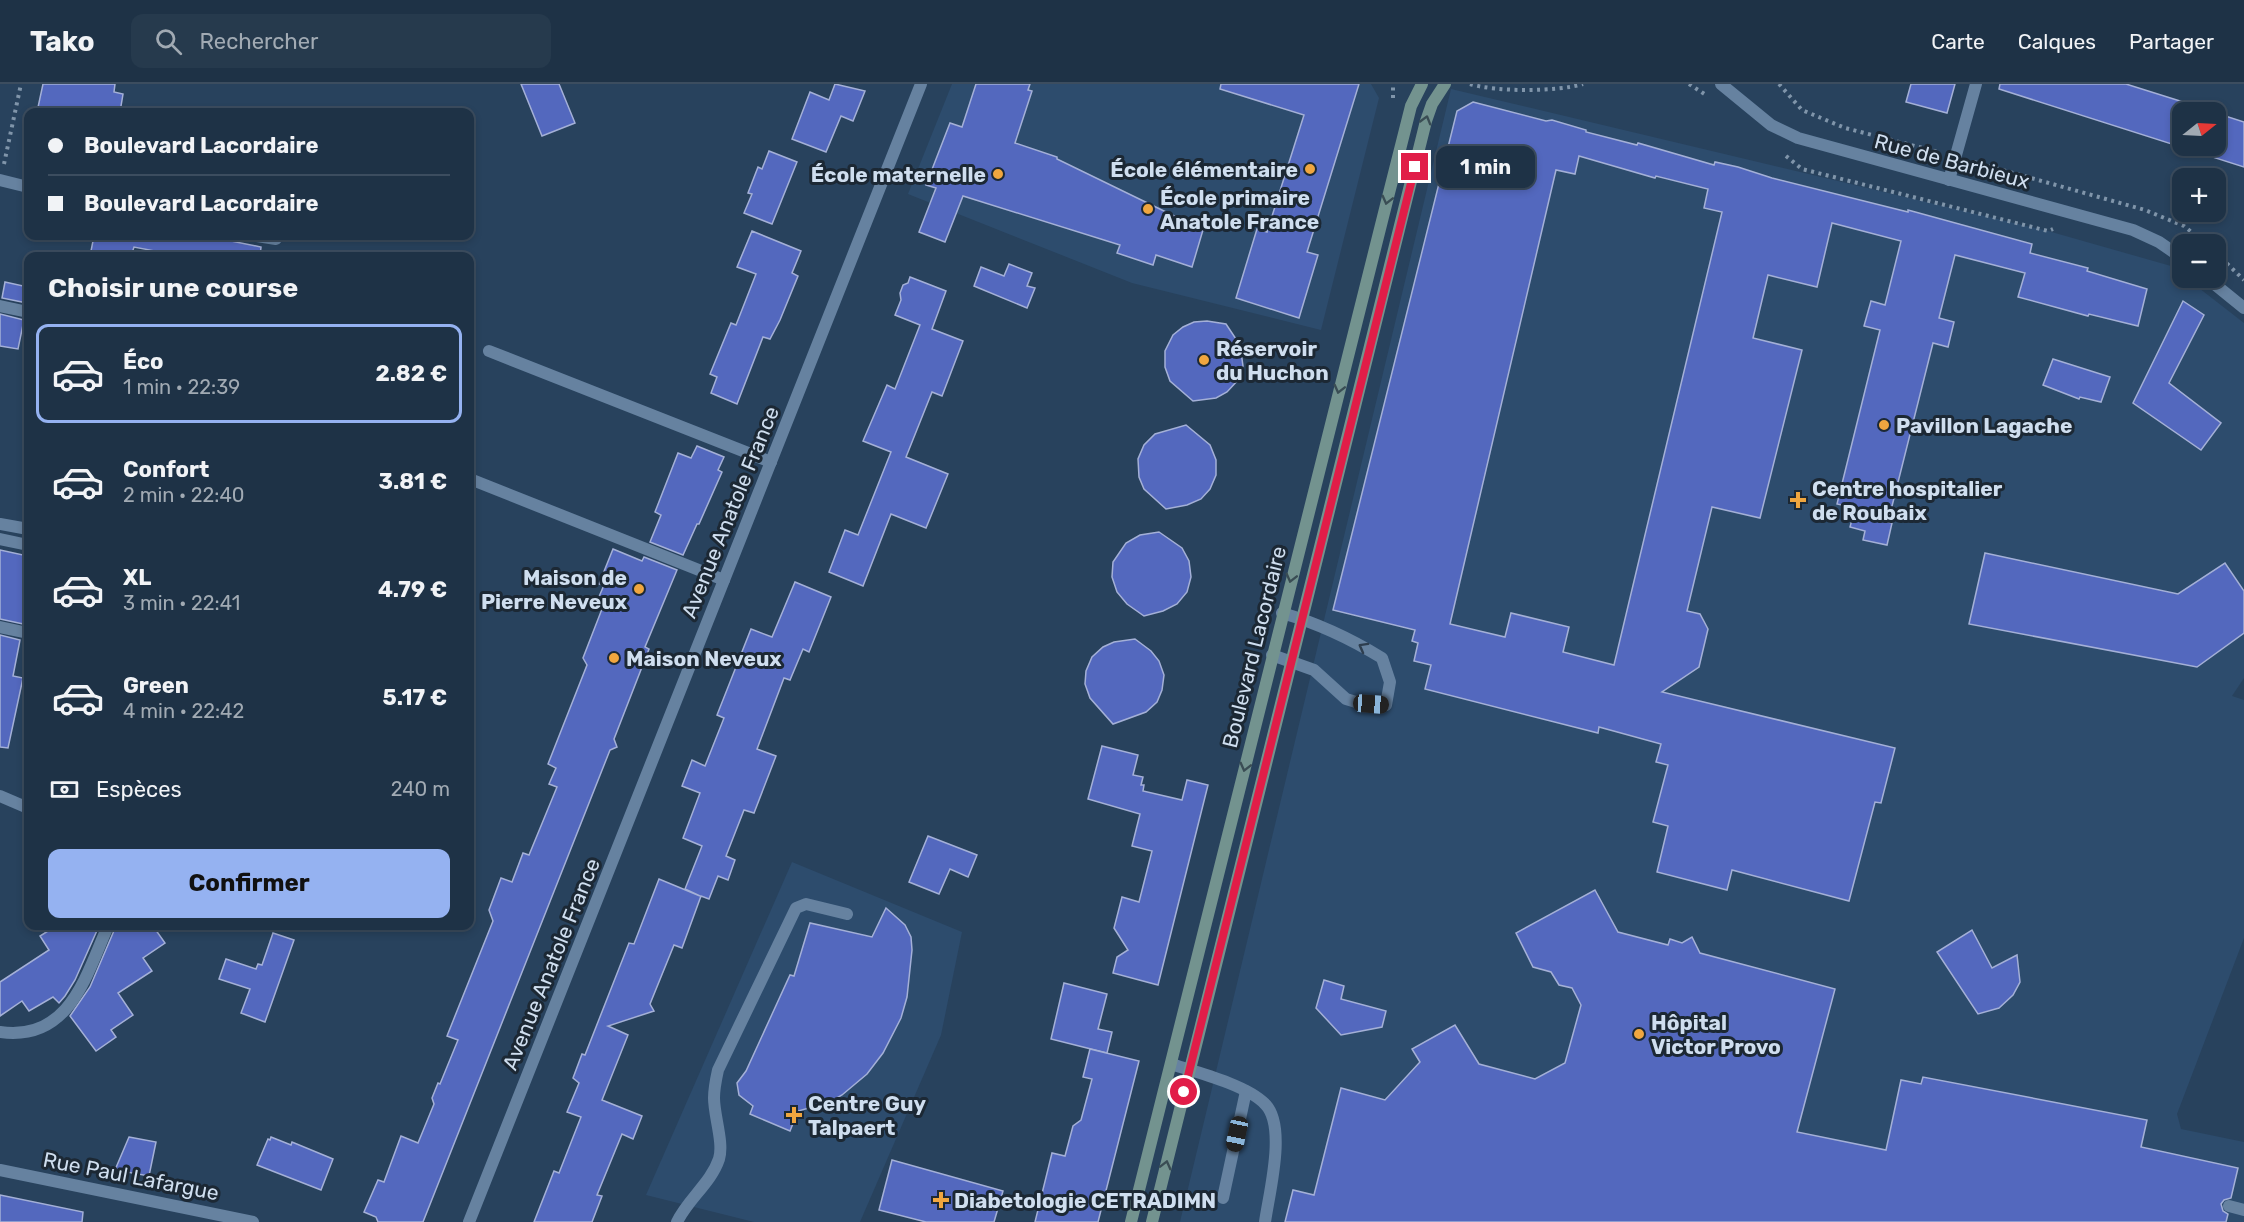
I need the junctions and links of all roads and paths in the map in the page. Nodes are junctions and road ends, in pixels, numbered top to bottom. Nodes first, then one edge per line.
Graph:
1 (21, 84) edge
2 (921, 84) edge
3 (1422, 84) edge
4 (1428, 84) edge
5 (1445, 84) edge
6 (1470, 84) edge
7 (1582, 84) edge
8 (1721, 84) edge
9 (1779, 84) edge
10 (1976, 84) edge
11 (1437, 95) junction
12 (1955, 156) junction
13 (1949, 180) junction
14 (0, 181) edge
15 (24, 186) edge
16 (2194, 234) edge
17 (2172, 251) edge
18 (2226, 263) edge
19 (2244, 280) edge
20 (2219, 288) edge
21 (0, 306) edge
22 (2244, 308) edge
23 (24, 311) edge
24 (489, 351) dead end
25 (771, 462) junction
26 (474, 481) edge
27 (0, 524) edge
28 (24, 528) edge
29 (0, 539) edge
30 (24, 544) edge
31 (724, 580) junction
32 (1282, 613) junction
33 (1302, 619) junction
34 (0, 627) edge
35 (24, 632) edge
36 (1272, 655) junction
37 (1292, 660) junction
38 (0, 796) edge
39 (24, 806) edge
40 (848, 914) dead end
41 (106, 930) edge
42 (0, 1032) edge
43 (1171, 1064) junction
44 (1190, 1070) junction
45 (1246, 1091) junction
46 (0, 1170) edge
47 (1223, 1198) dead end
48 (2229, 1206) dead end
49 (2244, 1210) edge
50 (253, 1222) edge
51 (470, 1222) edge
52 (677, 1222) edge
53 (1131, 1222) edge
54 (1152, 1222) edge
55 (1265, 1222) edge

1 - 14 path
2 - 25 street, Avenue Anatole France
3 -> 32 street, Boulevard Lacordaire
4 - 11 street
5 - 11 street
6 - 7 path
8 - 13 street, Rue de Barbieux
9 - 12 path
10 - 12 street
33 -> 11 street, Boulevard Lacordaire
12 - 13 street
12 - 16 path
13 - 17 street, Rue de Barbieux
14 - 15 street
18 - 19 path
20 - 22 street
21 - 23 street
24 - 25 street
25 - 31 street, Avenue Anatole France
26 - 31 street
27 - 28 street
29 - 30 street
31 - 51 street, Avenue Anatole France
32 - 33 street
32 - 36 street, Boulevard Lacordaire
33 - 37 street, Boulevard Lacordaire
37 -> 33 street
34 - 35 street
36 - 37 street
36 -> 43 street, Boulevard Lacordaire
37 - 44 street, Boulevard Lacordaire
38 - 39 street
40 - 52 street
41 - 42 street
43 - 44 street
43 - 53 street, Boulevard Lacordaire
44 - 45 street
54 -> 44 street, Boulevard Lacordaire
45 - 47 street
45 - 55 street
46 - 50 street, Rue Paul Lafargue
48 - 49 street

